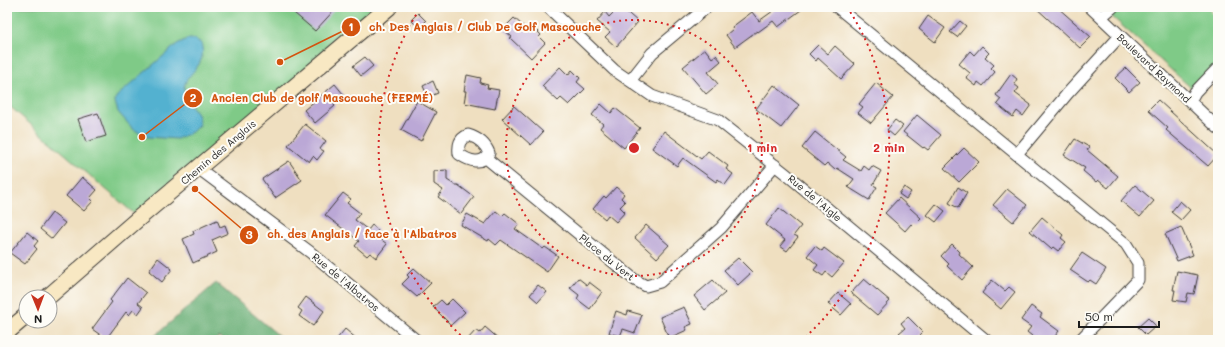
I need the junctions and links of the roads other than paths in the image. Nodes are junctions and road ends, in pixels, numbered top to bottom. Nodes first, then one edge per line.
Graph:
1 (389, 7) edge
2 (548, 7) edge
3 (707, 7) edge
4 (836, 7) edge
5 (1090, 7) edge
6 (1113, 7) edge
7 (1101, 17) junction
8 (1120, 36) junction
9 (1218, 68) edge
10 (630, 81) junction
11 (1190, 101) junction
12 (1218, 128) edge
13 (1017, 154) junction
14 (486, 158) dead end
15 (775, 165) junction
16 (198, 168) junction
17 (57, 289) edge
18 (18, 323) edge
19 (7, 332) edge
20 (416, 340) edge
21 (986, 340) edge
22 (1080, 340) edge

1 - 16 street, Chemin des Anglais
2 - 10 street, Rue de l'Aigle
3 - 10 street
4 - 13 street
5 - 7 street, Boulevard Raymond
6 - 7 street
7 - 8 street, Boulevard Raymond
8 - 11 street, Boulevard Raymond
8 - 13 street
9 - 11 street
10 - 15 street, Rue de l'Aigle
11 - 12 street, Boulevard Raymond
13 - 22 street
14 - 15 street, Place du Vert
15 - 21 street, Rue de l'Aigle
16 - 17 street, Chemin des Anglais
16 - 20 street, Rue de l'Albatros
18 - 19 street

